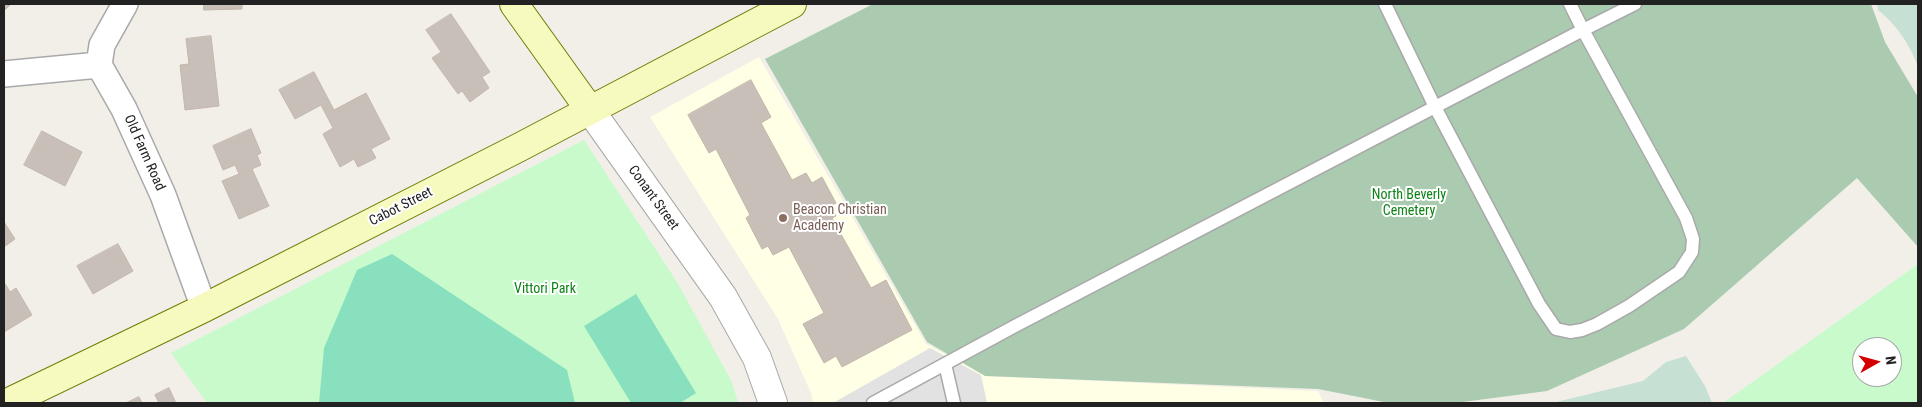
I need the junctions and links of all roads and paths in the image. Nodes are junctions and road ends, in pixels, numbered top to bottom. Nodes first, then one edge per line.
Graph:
1 (125, 4) edge
2 (514, 4) edge
3 (792, 4) edge
4 (1385, 4) edge
5 (1570, 4) edge
6 (1635, 4) edge
7 (1583, 30) junction
8 (99, 64) junction
9 (4, 74) edge
10 (1435, 107) junction
11 (590, 110) junction
12 (204, 308) junction
13 (945, 364) junction
14 (7, 403) edge
15 (773, 403) edge
16 (873, 403) edge
17 (954, 403) edge

1 - 8 street
2 - 11 main road, Conant Street
3 - 11 main road, Cabot Street
4 - 10 lane
5 - 7 lane
6 - 7 lane
7 - 10 lane
7 - 10 lane
8 - 9 street
8 - 12 street, Old Farm Road
10 - 13 lane
11 - 12 main road, Cabot Street
11 - 15 street, Conant Street
12 - 14 main road, Cabot Street
13 - 16 lane
13 - 17 lane

